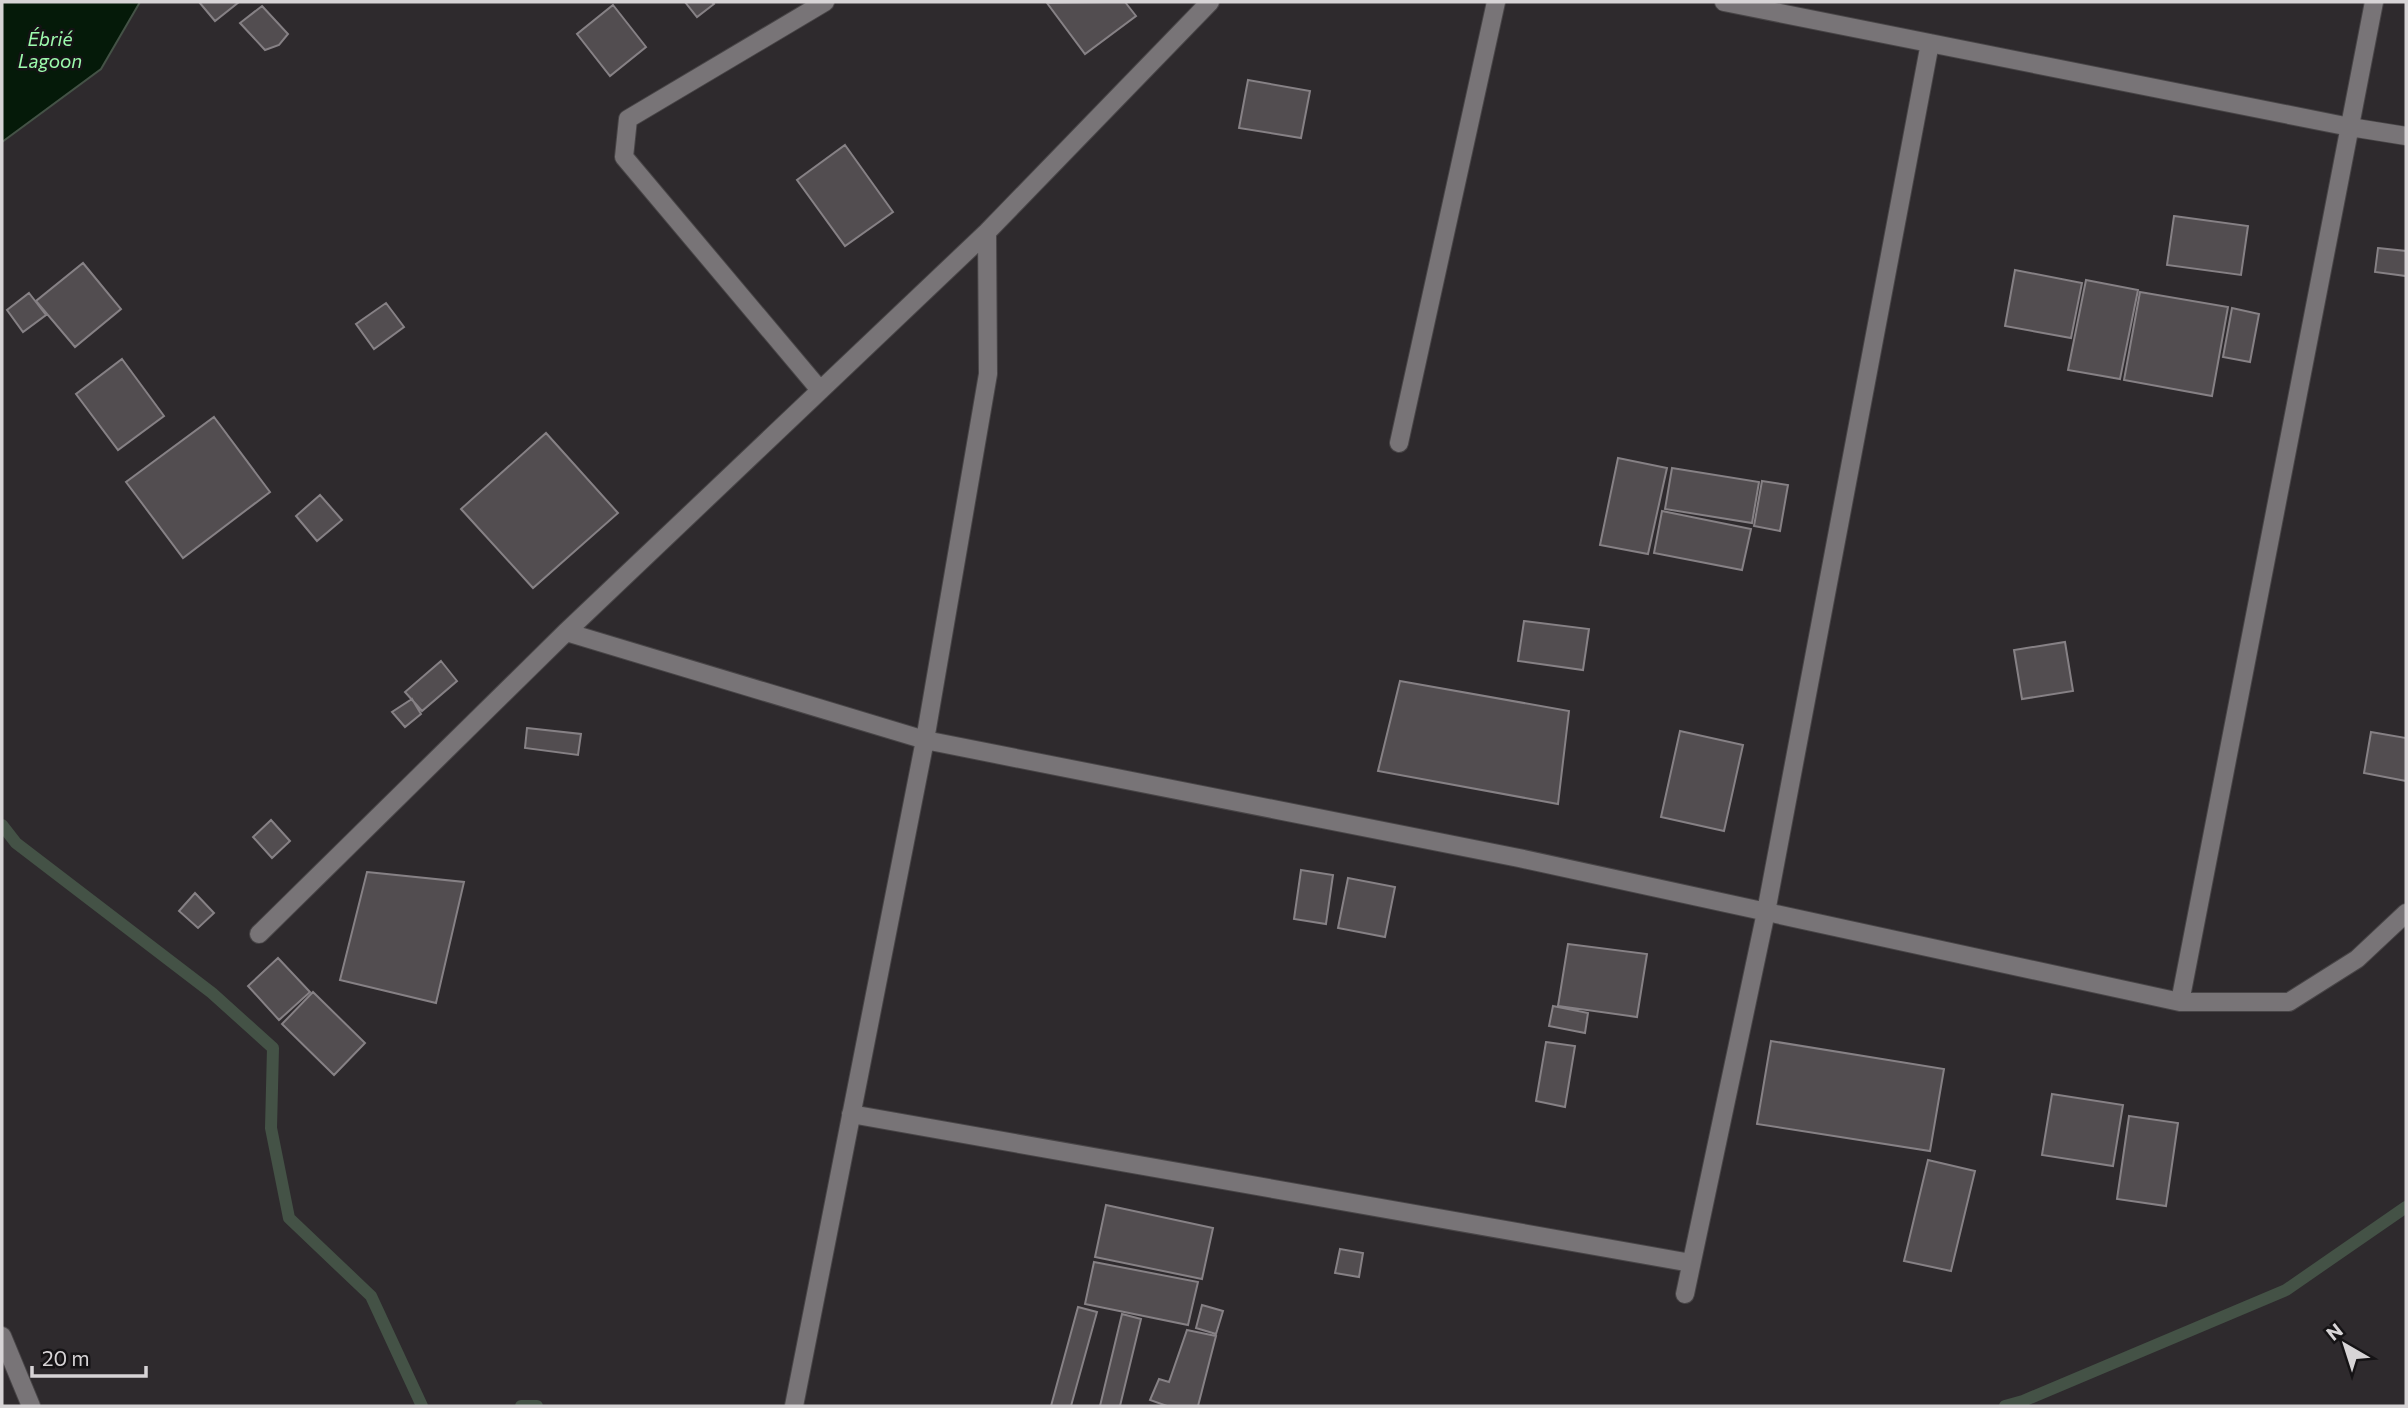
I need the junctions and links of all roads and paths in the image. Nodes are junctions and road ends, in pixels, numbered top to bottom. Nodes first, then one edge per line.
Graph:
1 (825, 2) edge
2 (1210, 2) edge
3 (1496, 2) edge
4 (1724, 2) edge
5 (2374, 2) edge
6 (1930, 43) junction
7 (2350, 127) junction
8 (2406, 136) edge
9 (987, 232) junction
10 (820, 390) junction
11 (1399, 443) dead end
12 (566, 632) junction
13 (925, 740) junction
14 (1766, 912) junction
15 (2406, 913) edge
16 (260, 934) dead end
17 (2180, 1002) junction
18 (851, 1114) junction
19 (1691, 1263) junction
20 (1685, 1294) dead end
21 (2, 1336) edge
22 (31, 1406) edge
23 (794, 1406) edge

1 - 10 street
2 - 9 street
3 - 11 street
4 - 6 street
5 - 7 street
6 - 7 street
6 - 14 street
7 - 8 street
7 - 17 street
9 - 10 street
9 - 13 street
10 - 12 street
12 - 13 street
12 - 16 street
13 - 14 street
13 - 18 street
14 - 17 street
14 - 19 street
15 - 17 street
18 - 19 street
18 - 23 street
19 - 20 street
21 - 22 street

